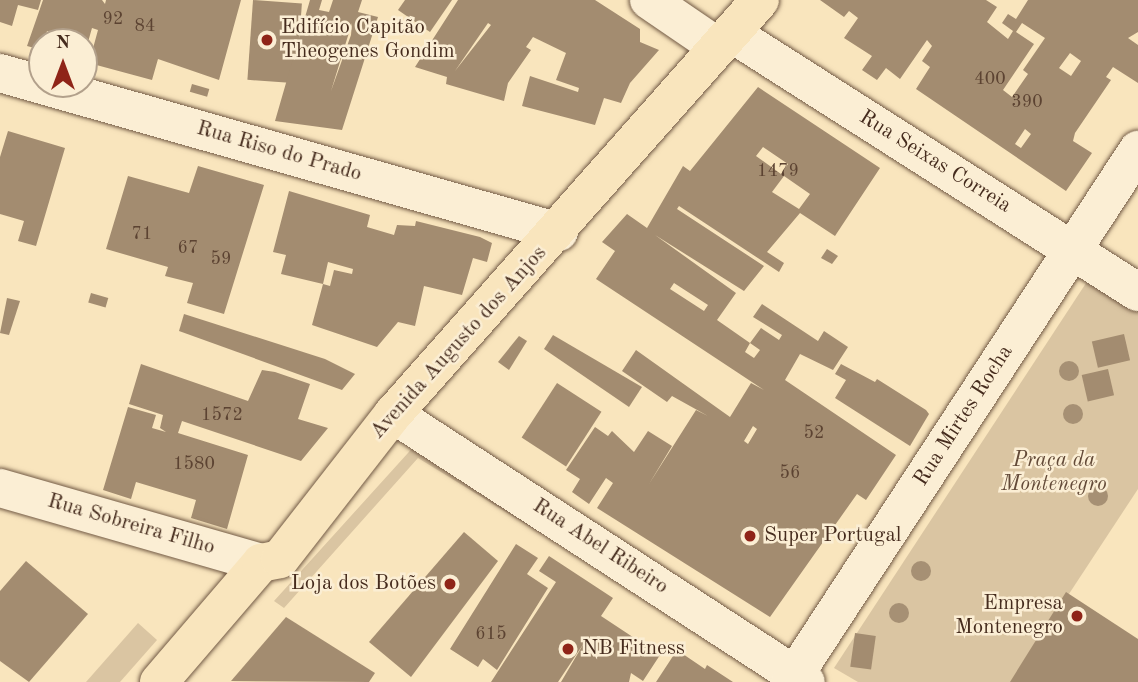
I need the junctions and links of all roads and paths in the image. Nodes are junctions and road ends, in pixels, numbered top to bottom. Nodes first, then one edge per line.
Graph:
1 (649, 0) edge
2 (760, 0) edge
3 (724, 40) junction
4 (0, 73) edge
5 (1138, 150) edge
6 (559, 232) junction
7 (1073, 249) junction
8 (1138, 292) edge
9 (393, 414) junction
10 (0, 488) edge
11 (261, 563) junction
12 (170, 678) edge
13 (797, 680) edge

1 - 3 street, Rua Seixas Correia
2 - 3 main road, Avenida Augusto dos Anjos
3 - 6 main road, Avenida Augusto dos Anjos
3 - 7 street, Rua Seixas Correia
4 - 6 street, Rua Riso do Prado
5 - 7 street, Rua Mirtes Rocha
6 - 9 main road, Avenida Augusto dos Anjos
7 - 8 street, Rua Seixas Correia
7 - 13 street, Rua Mirtes Rocha
9 - 11 main road, Avenida Augusto dos Anjos
9 - 13 street, Rua Abel Ribeiro
10 - 11 street, Rua Sobreira Filho
11 - 12 main road, Avenida Augusto dos Anjos

